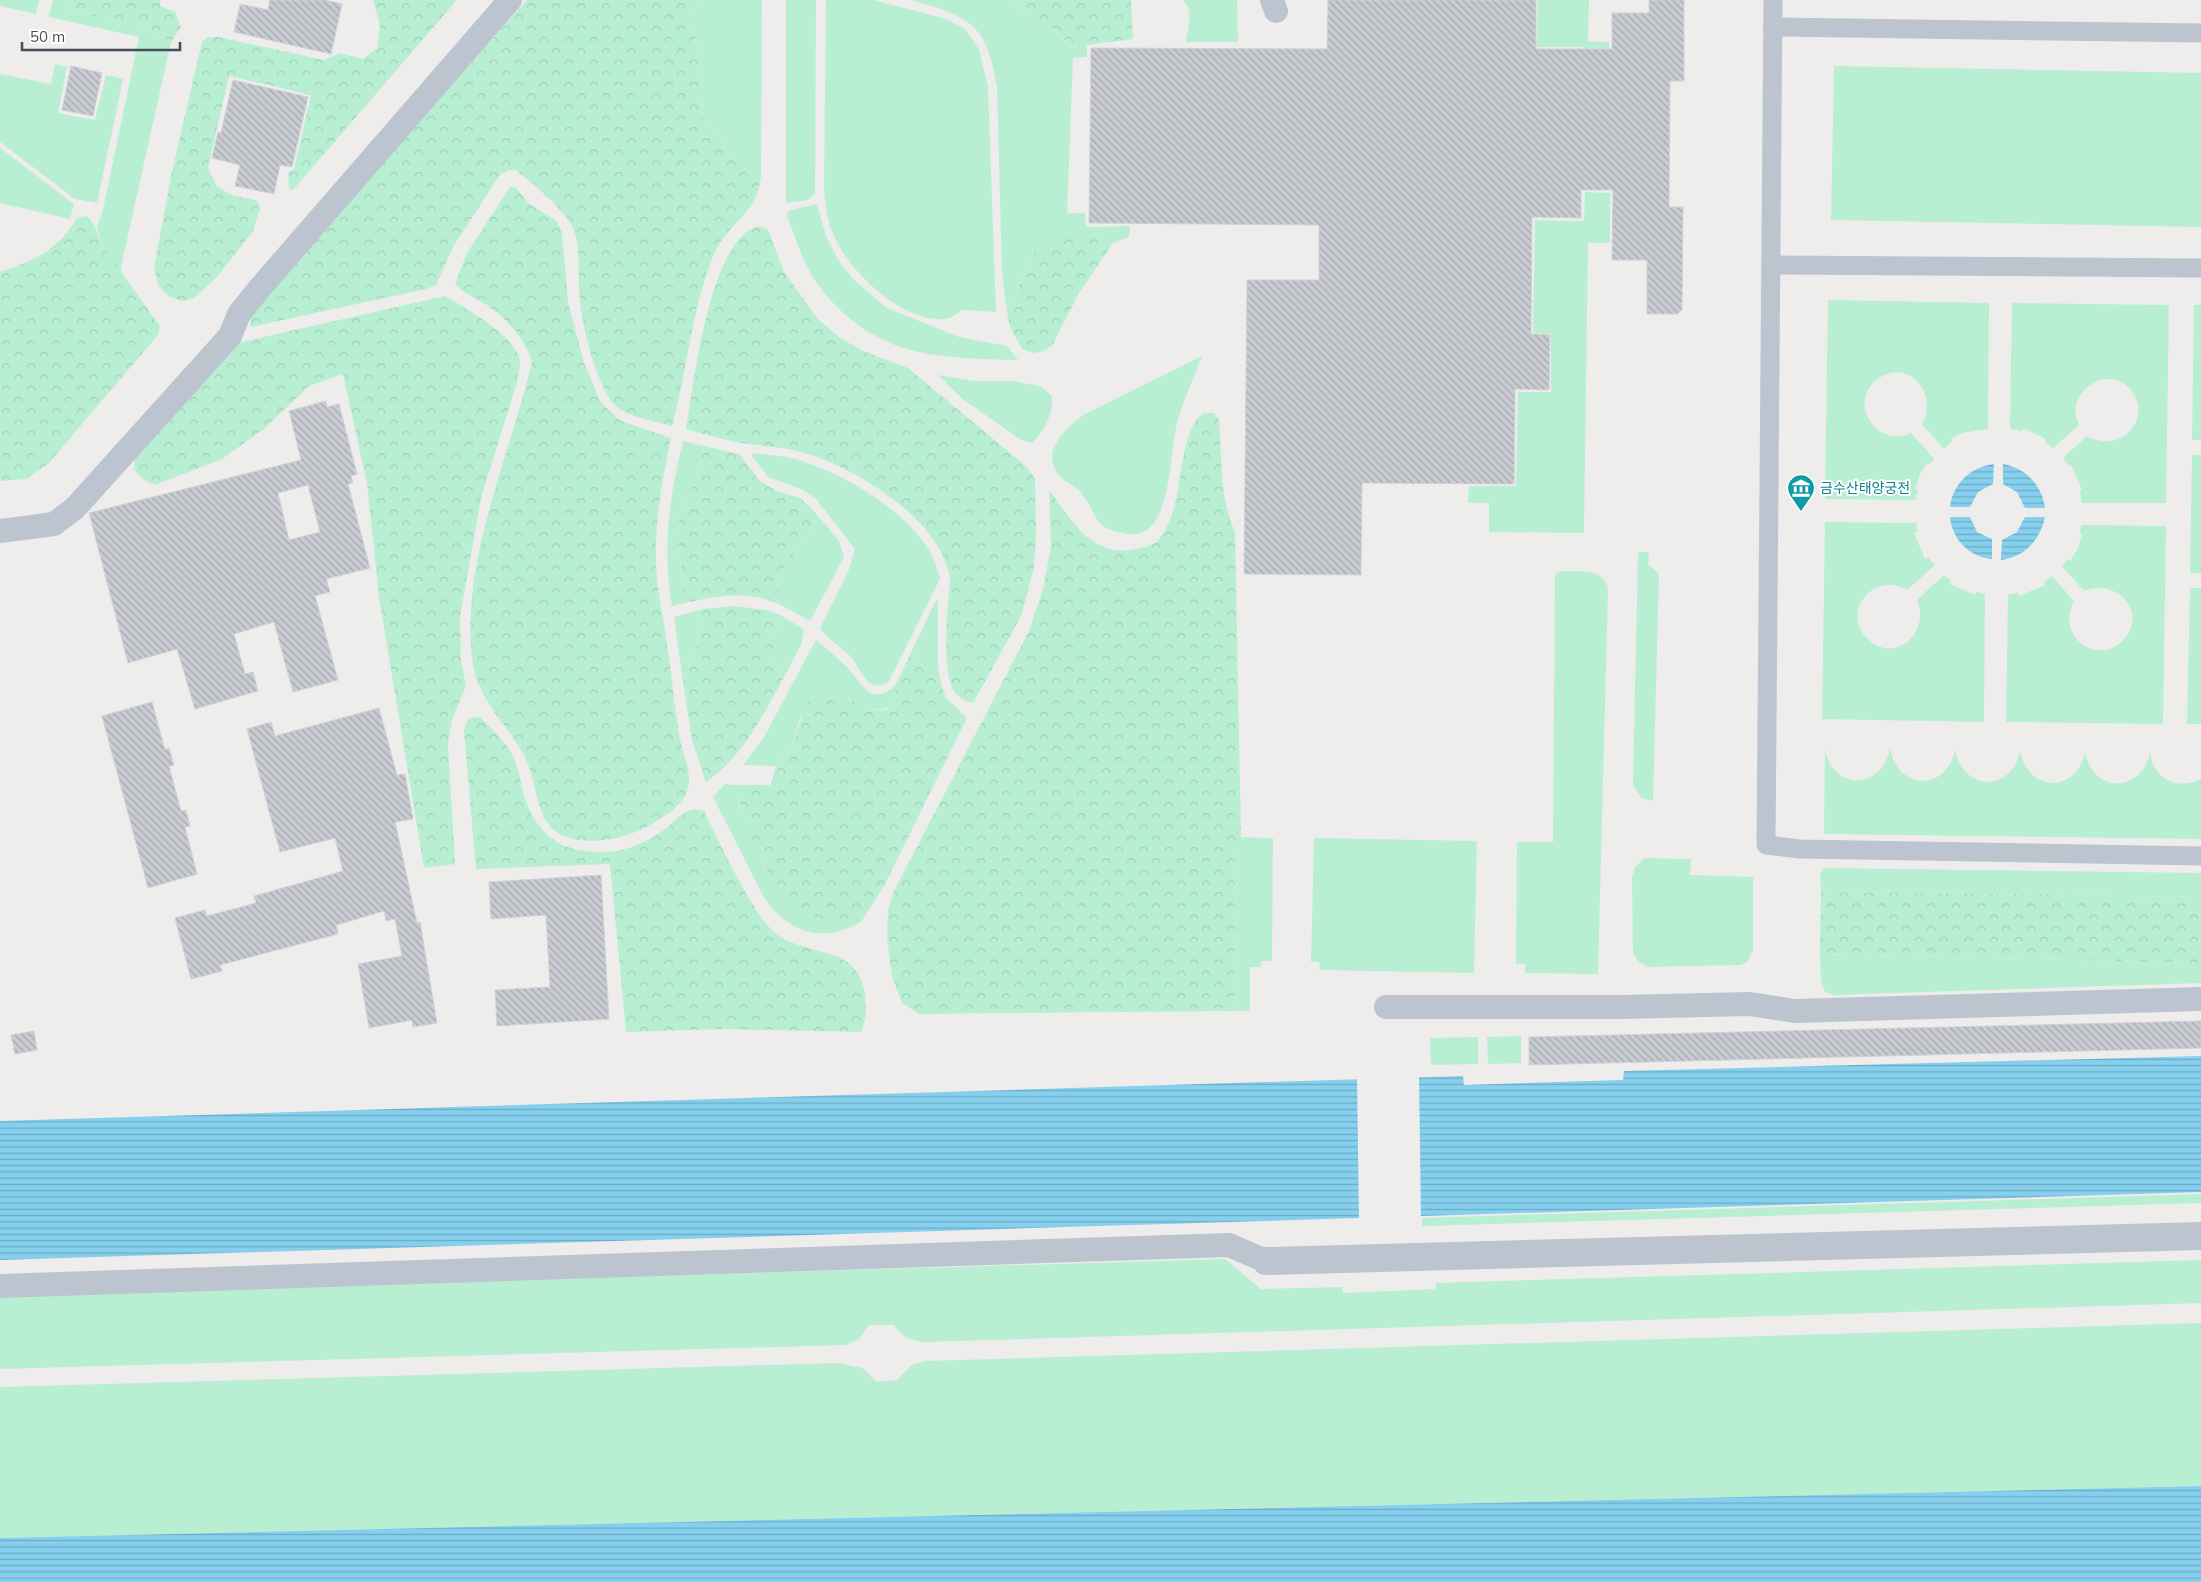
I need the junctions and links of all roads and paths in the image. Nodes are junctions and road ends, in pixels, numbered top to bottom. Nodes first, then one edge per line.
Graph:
1 (510, 0) edge
2 (1773, 0) edge
3 (1772, 27) junction
4 (2201, 33) edge
5 (1771, 265) junction
6 (2201, 268) edge
7 (0, 531) edge
8 (2201, 856) edge
9 (2201, 999) edge
10 (1386, 1007) dead end
11 (2201, 1236) edge
12 (1266, 1261) joint
13 (0, 1286) edge

1 - 7 street
2 - 3 street
3 - 4 street
3 - 5 street
5 - 6 street
5 - 8 street
9 - 10 street
11 - 12 street
12 - 13 street

